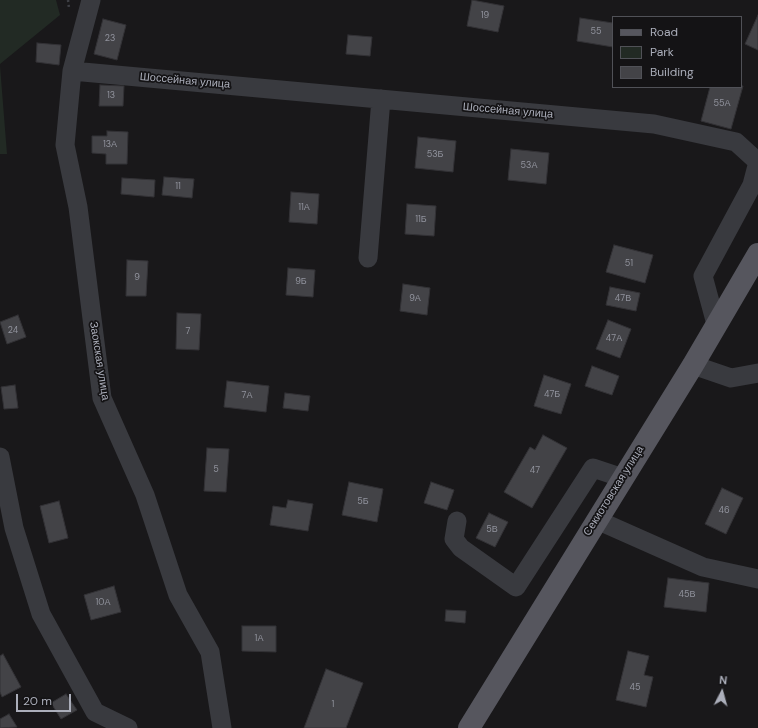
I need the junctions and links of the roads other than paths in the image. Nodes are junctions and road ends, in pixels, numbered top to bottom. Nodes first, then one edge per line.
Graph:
1 (91, 0) edge
2 (72, 71) junction
3 (381, 99) junction
4 (758, 254) edge
5 (368, 258) dead end
6 (716, 324) junction
7 (693, 365) junction
8 (758, 373) edge
9 (0, 457) edge
10 (623, 478) junction
11 (457, 520) dead end
12 (597, 520) junction
13 (758, 579) edge
14 (95, 720) edge
15 (128, 728) edge
16 (222, 728) edge
17 (469, 728) edge

1 - 2 street, Заокская улица
2 - 3 street, Шоссейная улица
2 - 16 street, Заокская улица
3 - 5 street
3 - 6 street, Шоссейная улица
4 - 6 main road, Секиотовская улица
6 - 7 main road, Секиотовская улица
7 - 8 street
7 - 10 main road, Секиотовская улица
9 - 14 street
10 - 11 street
10 - 12 main road, Секиотовская улица
12 - 13 street
12 - 17 main road, Секиотовская улица
14 - 15 street

